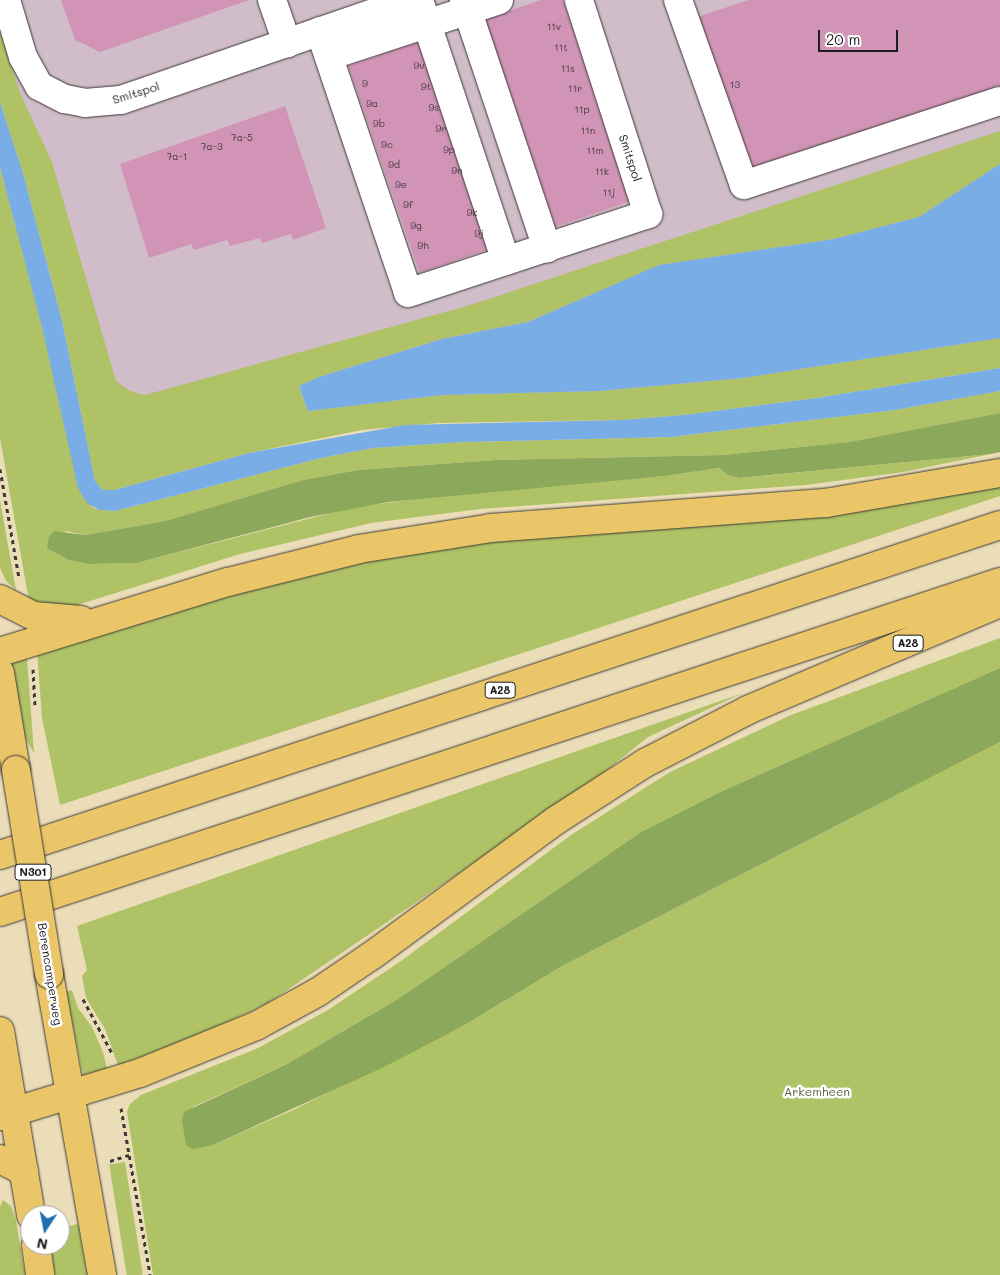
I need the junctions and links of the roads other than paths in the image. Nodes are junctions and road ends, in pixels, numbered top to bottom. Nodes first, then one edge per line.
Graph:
1 (6, 0) edge
2 (272, 0) edge
3 (411, 0) edge
4 (499, 0) edge
5 (579, 0) edge
6 (678, 0) edge
7 (466, 5) edge
8 (423, 12) edge
9 (320, 31) junction
10 (287, 43) junction
11 (329, 56) junction
12 (1000, 101) edge
13 (546, 248) junction
14 (506, 261) junction
15 (1000, 473) edge
16 (1000, 526) edge
17 (1000, 582) edge
18 (0, 599) edge
19 (1000, 603) edge
20 (96, 622) junction
21 (0, 652) edge
22 (0, 673) edge
23 (0, 855) edge
24 (0, 912) edge
25 (0, 1031) edge
26 (70, 1094) junction
27 (7, 1114) edge
28 (0, 1159) edge
29 (24, 1171) junction
30 (29, 1205) edge
31 (37, 1255) edge
32 (40, 1275) edge
33 (102, 1275) edge

1 - 10 street, Smitspol
2 - 10 street
3 - 9 street, Smitspol
4 - 7 street
5 - 13 street, Smitspol
6 - 12 street
7 - 8 street
7 - 13 street
8 - 11 street
8 - 14 street
9 - 10 street, Smitspol
9 - 11 street, Smitspol
11 - 14 street, Smitspol
13 - 14 street, Smitspol
15 - 20 main road
16 - 23 main road, A28
17 - 24 main road, A28
18 - 20 main road
19 - 26 main road, A28
20 - 21 main road
22 - 26 main road, Berencamperweg / N301, bridge
25 - 27 main road
26 - 27 main road, A28
26 - 33 main road, Berencamperweg / N301
27 - 29 main road
28 - 29 main road
29 - 30 main road
31 - 32 main road

